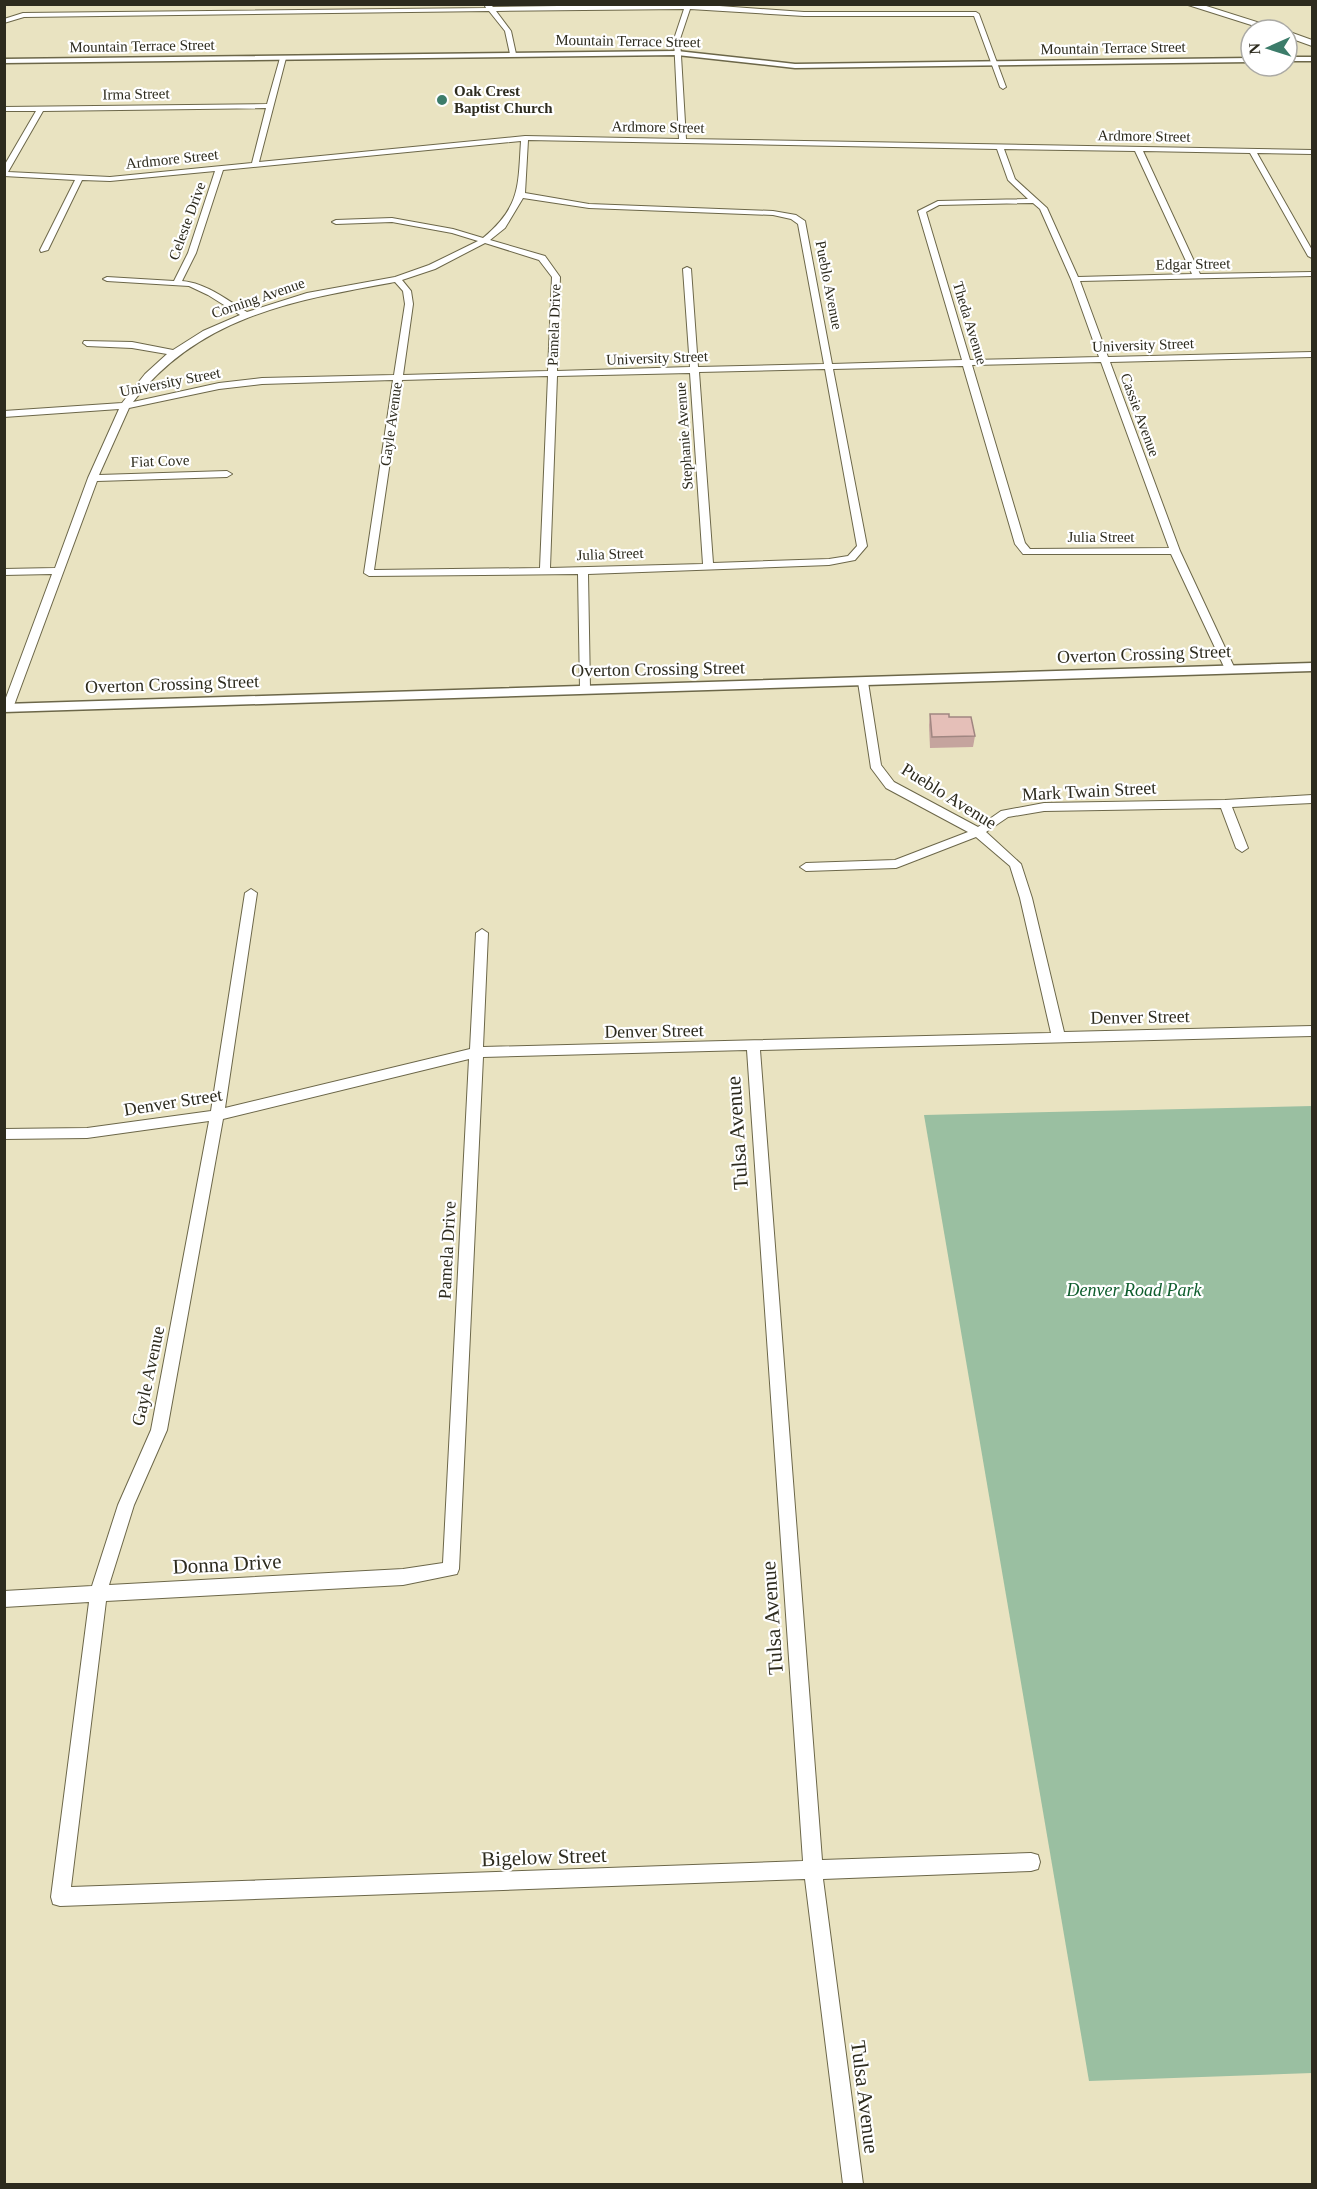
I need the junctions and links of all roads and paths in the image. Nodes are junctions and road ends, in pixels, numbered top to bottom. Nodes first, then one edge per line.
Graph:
1 (1190, 4) edge
2 (689, 6) edge
3 (488, 7) edge
4 (1239, 19) edge
5 (4, 21) edge
6 (676, 53) junction
7 (513, 54) junction
8 (283, 58) junction
9 (1239, 60) edge
10 (4, 61) edge
11 (994, 64) junction
12 (1003, 87) dead end
13 (268, 106) junction
14 (41, 108) junction
15 (4, 109) edge
16 (525, 138) junction
17 (683, 140) junction
18 (1000, 147) junction
19 (1138, 149) junction
20 (1252, 151) junction
21 (1312, 152) edge
22 (255, 164) junction
23 (219, 168) junction
24 (4, 174) edge
25 (79, 179) junction
26 (521, 195) junction
27 (1035, 201) junction
28 (336, 222) dead end
29 (484, 241) junction
30 (44, 249) dead end
31 (1312, 256) edge
32 (687, 268) dead end
33 (1312, 274) edge
34 (1198, 278) junction
35 (107, 279) dead end
36 (397, 279) junction
37 (1075, 279) junction
38 (178, 281) junction
39 (246, 315) junction
40 (87, 343) dead end
41 (174, 353) junction
42 (1312, 354) edge
43 (1105, 359) junction
44 (969, 364) junction
45 (829, 366) junction
46 (694, 370) junction
47 (552, 375) junction
48 (398, 378) junction
49 (125, 406) junction
50 (4, 414) edge
51 (227, 474) dead end
52 (93, 478) junction
53 (1175, 551) junction
54 (1027, 552) joint
55 (851, 558) joint
56 (708, 565) junction
57 (58, 571) junction
58 (545, 571) junction
59 (583, 571) junction
60 (4, 572) edge
61 (369, 573) joint
62 (1312, 667) edge
63 (1230, 669) junction
64 (863, 682) junction
65 (585, 689) junction
66 (6, 708) edge
67 (1312, 799) edge
68 (1226, 804) junction
69 (978, 832) junction
70 (1242, 848) dead end
71 (807, 867) dead end
72 (251, 893) dead end
73 (482, 933) dead end
74 (1312, 1031) edge
75 (1059, 1037) junction
76 (753, 1047) junction
77 (477, 1053) junction
78 (217, 1115) junction
79 (4, 1134) edge
80 (451, 1569) joint
81 (98, 1594) junction
82 (4, 1599) edge
83 (1031, 1862) dead end
84 (813, 1870) junction
85 (60, 1897) joint
86 (853, 2184) edge

1 - 4 main road
2 - 3 street
2 - 6 street
2 - 11 street
3 - 5 street
3 - 7 street
6 - 7 street, Mountain Terrace Street
6 - 11 street, Mountain Terrace Street
6 - 17 street
7 - 8 street, Mountain Terrace Street
8 - 10 street, Mountain Terrace Street
8 - 13 street
9 - 11 street, Mountain Terrace Street
11 - 12 street
13 - 14 street, Irma Street
13 - 22 street
14 - 15 street, Irma Street
14 - 24 street
16 - 17 street, Ardmore Street
16 - 22 street, Ardmore Street
16 - 26 street, Corning Avenue
17 - 18 street, Ardmore Street
18 - 19 street, Ardmore Street
18 - 27 street, Cassie Avenue
19 - 20 street, Ardmore Street
19 - 34 street
20 - 21 street, Ardmore Street
20 - 31 street
22 - 23 street, Ardmore Street
23 - 25 street, Ardmore Street
23 - 38 street, Celeste Drive
24 - 25 street, Ardmore Street
25 - 30 street
26 - 29 street, Corning Avenue
26 - 45 street, Pueblo Avenue
27 - 37 street, Cassie Avenue
27 - 44 street, Theda Avenue
28 - 29 street, Pamela Drive
29 - 36 street, Corning Avenue
29 - 47 street, Pamela Drive
32 - 46 street, Stephanie Avenue
33 - 34 street, Edgar Street
34 - 37 street, Edgar Street
35 - 38 street
36 - 39 street, Corning Avenue
36 - 48 street, Gayle Avenue
37 - 43 street, Cassie Avenue
38 - 39 street
39 - 41 street, Corning Avenue
40 - 41 street
41 - 49 street, Corning Avenue
42 - 43 street, University Street
43 - 44 street, University Street
43 - 53 street, Cassie Avenue
44 - 45 street, University Street
44 - 54 street, Theda Avenue
45 - 46 street, University Street
45 - 55 street, Pueblo Avenue
46 - 47 street, University Street
46 - 56 street, Stephanie Avenue
47 - 48 street, University Street
47 - 58 street, Pamela Drive
48 - 49 street, University Street
48 - 61 street, Gayle Avenue
49 - 50 street, University Street
49 - 52 street, Corning Avenue
51 - 52 street, Fiat Cove
52 - 57 street, Corning Avenue
53 - 54 street, Julia Street
53 - 63 street, Cassie Avenue
55 - 56 street, Julia Street
56 - 59 street, Julia Street
57 - 60 street
57 - 66 street, Corning Avenue
58 - 59 street, Julia Street
58 - 61 street, Julia Street
59 - 65 street
62 - 63 street, Overton Crossing Street
63 - 64 street, Overton Crossing Street
64 - 65 street, Overton Crossing Street
64 - 69 street, Pueblo Avenue
65 - 66 street, Overton Crossing Street
67 - 68 street, Mark Twain Street
68 - 69 street, Mark Twain Street
68 - 70 street
69 - 71 street, Mark Twain Street
69 - 75 street, Pueblo Avenue
72 - 78 street, Gayle Avenue
73 - 77 street, Pamela Drive
74 - 75 street, Denver Street
75 - 76 street, Denver Street
76 - 77 street, Denver Street
76 - 84 street, Tulsa Avenue
77 - 78 street, Denver Street
77 - 80 street, Pamela Drive
78 - 79 street, Denver Street
78 - 81 street, Gayle Avenue
80 - 81 street, Donna Drive
81 - 82 street, Donna Drive
81 - 85 street, Gayle Avenue
83 - 84 street, Bigelow Street
84 - 85 street, Bigelow Street
84 - 86 street, Tulsa Avenue

